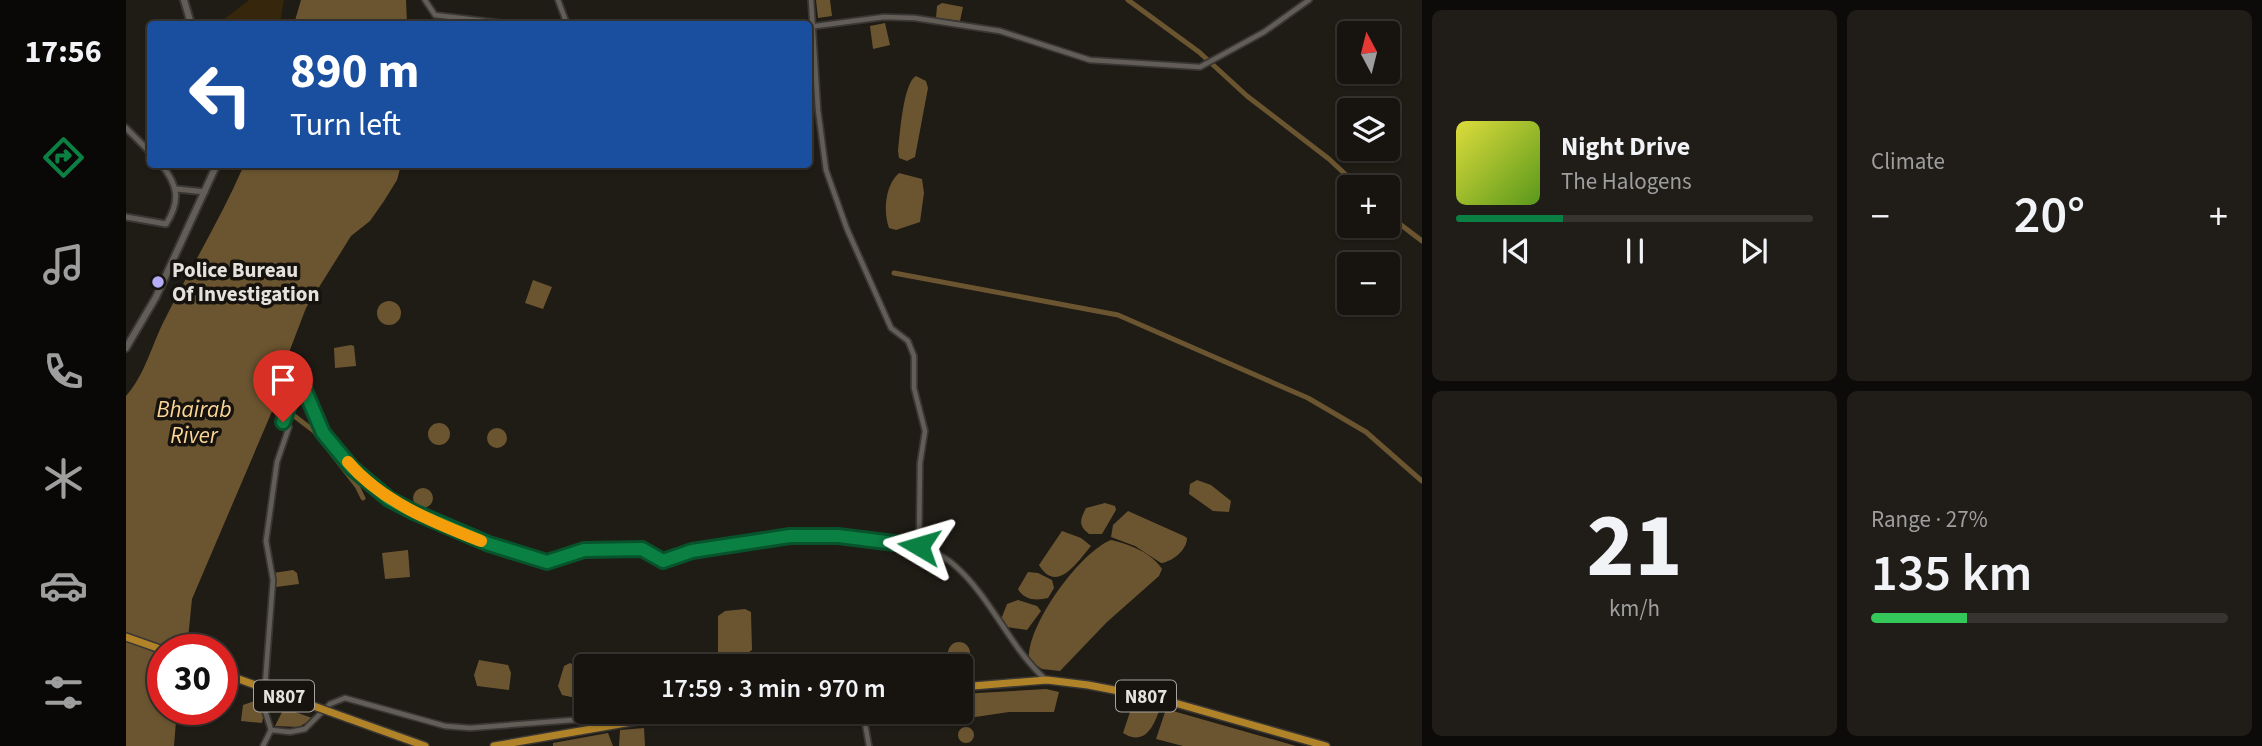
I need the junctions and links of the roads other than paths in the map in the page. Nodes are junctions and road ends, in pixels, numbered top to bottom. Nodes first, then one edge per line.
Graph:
1 (184, 0) edge
2 (425, 0) edge
3 (558, 0) edge
4 (811, 0) edge
5 (1309, 0) edge
6 (190, 21) edge
7 (485, 21) edge
8 (567, 21) edge
9 (811, 21) edge
10 (812, 27) edge
11 (812, 39) edge
12 (126, 128) edge
13 (147, 149) edge
14 (164, 168) edge
15 (215, 168) edge
16 (177, 189) junction
17 (205, 192) junction
18 (126, 216) edge
19 (126, 348) edge
20 (919, 546) junction
21 (126, 637) edge
22 (147, 644) edge
23 (238, 679) edge
24 (1047, 680) junction
25 (973, 686) edge
26 (624, 724) edge
27 (865, 724) edge
28 (602, 728) junction
29 (271, 730) junction
30 (263, 746) edge
31 (425, 746) edge
32 (494, 746) edge
33 (869, 746) edge
34 (1326, 746) edge

1 - 6 main road
2 - 7 street
3 - 8 street
4 - 9 street
5 - 10 street
11 - 20 street
12 - 13 street
14 - 16 street
15 - 17 main road
16 - 17 street
16 - 18 street
17 - 19 main road
20 - 24 street
20 - 29 street
21 - 22 highway
23 - 31 highway, N807, bridge
24 - 25 highway, N807
24 - 34 highway, N807
26 - 28 highway
27 - 33 street
28 - 29 street
28 - 32 highway
29 - 30 street

